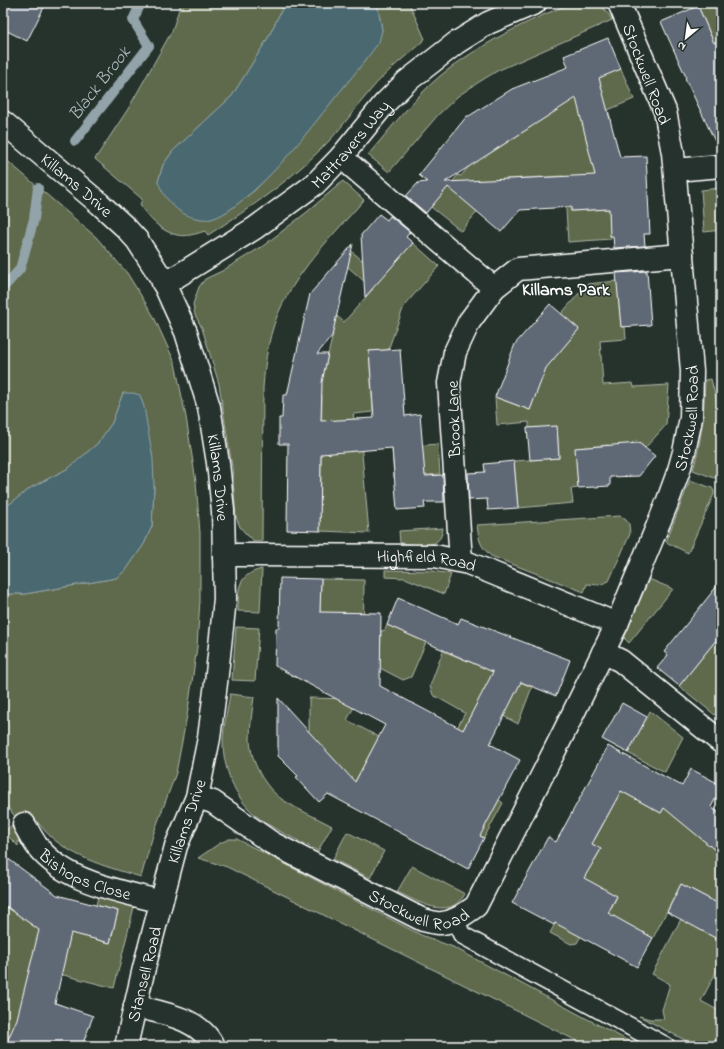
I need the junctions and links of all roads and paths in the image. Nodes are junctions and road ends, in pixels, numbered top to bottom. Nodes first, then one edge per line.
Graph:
1 (535, 3) edge
2 (619, 3) edge
3 (10, 128) edge
4 (341, 158) junction
5 (721, 166) edge
6 (675, 170) junction
7 (682, 255) junction
8 (163, 283) junction
9 (494, 288) junction
10 (224, 556) junction
11 (461, 561) junction
12 (616, 624) junction
13 (603, 652) junction
14 (721, 742) edge
15 (197, 797) junction
16 (24, 824) dead end
17 (161, 902) junction
18 (455, 920) junction
19 (135, 1006) junction
20 (126, 1046) edge
21 (213, 1046) edge
22 (666, 1046) edge

1 - 4 street, Mattravers Way
2 - 6 street, Stockwell Road
3 - 8 street, Killams Drive
4 - 8 street, Mattravers Way
4 - 9 street
5 - 6 street
6 - 7 street, Stockwell Road
7 - 9 street, Brook Lane
7 - 12 street, Stockwell Road
8 - 10 street, Killams Drive
9 - 11 street, Brook Lane
10 - 11 street, Highfield Road
10 - 15 street, Killams Drive
11 - 12 street, Highfield Road
12 - 13 street, Stockwell Road
13 - 14 street
13 - 18 street, Stockwell Road
15 - 17 street, Killams Drive
15 - 18 street, Stockwell Road
16 - 17 street, Bishops Close
17 - 19 street, Stansell Road
18 - 22 lane
19 - 20 street, Stansell Road
19 - 21 street

